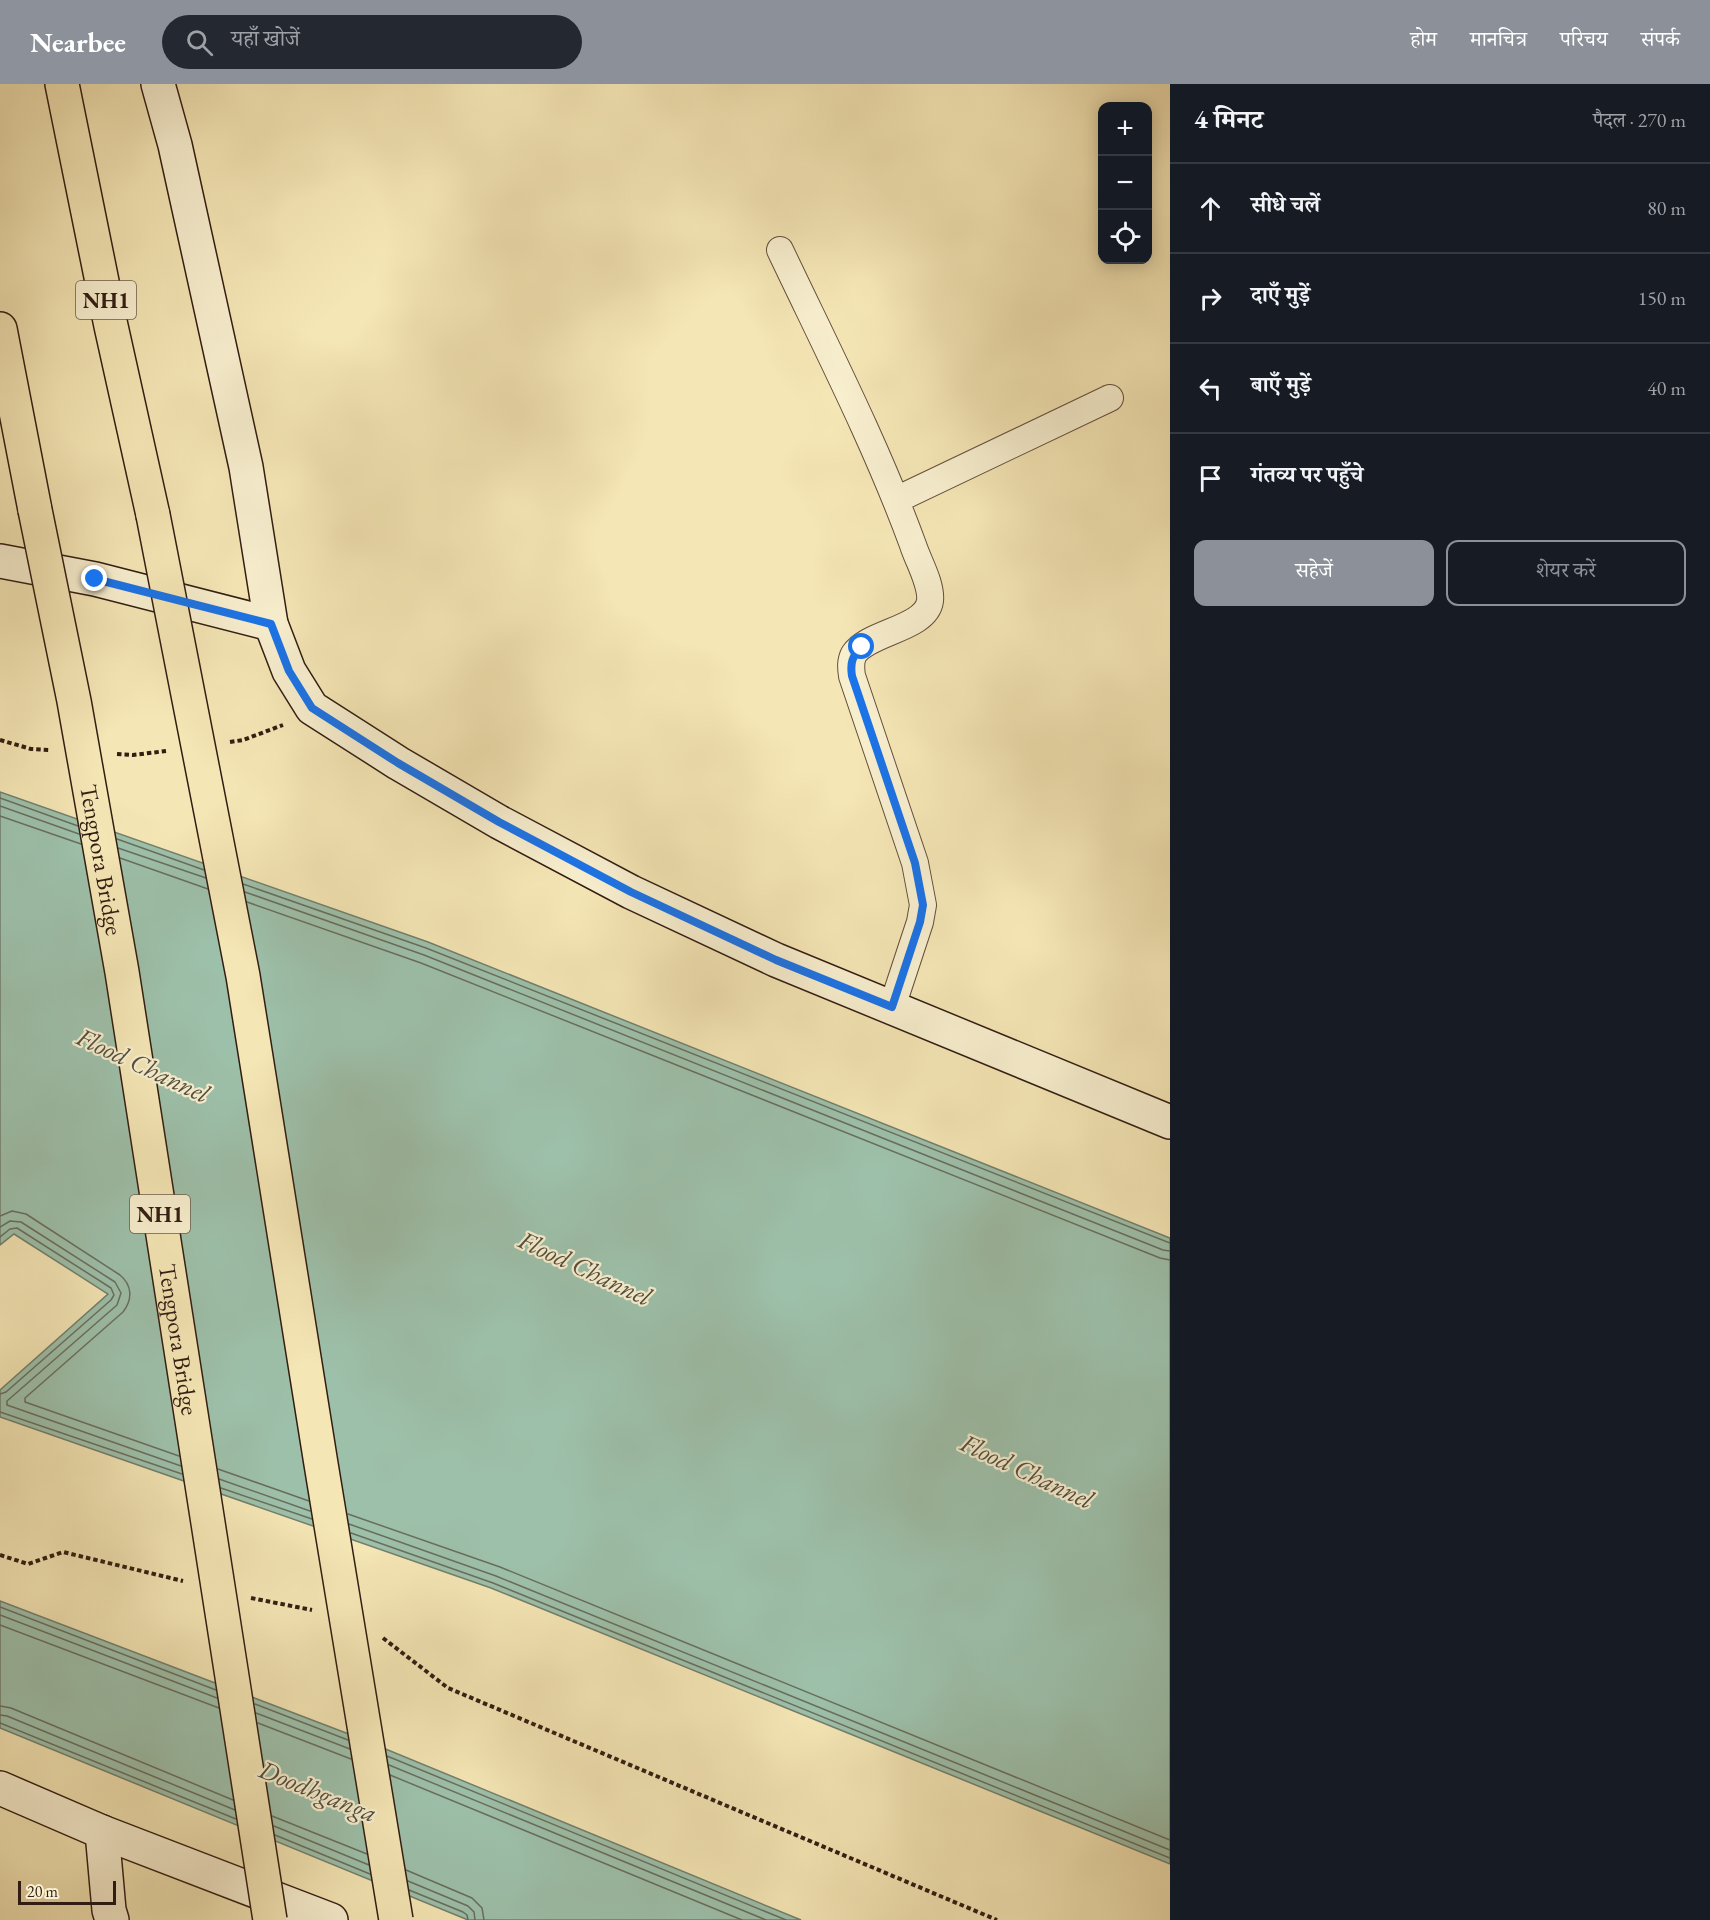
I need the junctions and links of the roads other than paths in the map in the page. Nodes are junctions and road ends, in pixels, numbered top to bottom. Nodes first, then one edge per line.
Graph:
1 (62, 84) edge
2 (158, 84) edge
3 (780, 250) dead end
4 (0, 329) edge
5 (1110, 398) dead end
6 (896, 500) junction
7 (0, 561) edge
8 (271, 624) junction
9 (892, 1007) junction
10 (1170, 1122) edge
11 (0, 1788) edge
12 (102, 1832) junction
13 (112, 1920) edge
14 (270, 1920) edge
15 (331, 1920) edge
16 (396, 1920) edge

1 - 16 highway, NH1, bridge
2 - 8 main road
3 - 6 street
4 - 14 highway, Tengpora Bridge / NH1, bridge
5 - 6 street
6 - 9 street
7 - 8 main road
8 - 9 main road
9 - 10 main road
11 - 12 main road
12 - 13 main road
12 - 15 main road

